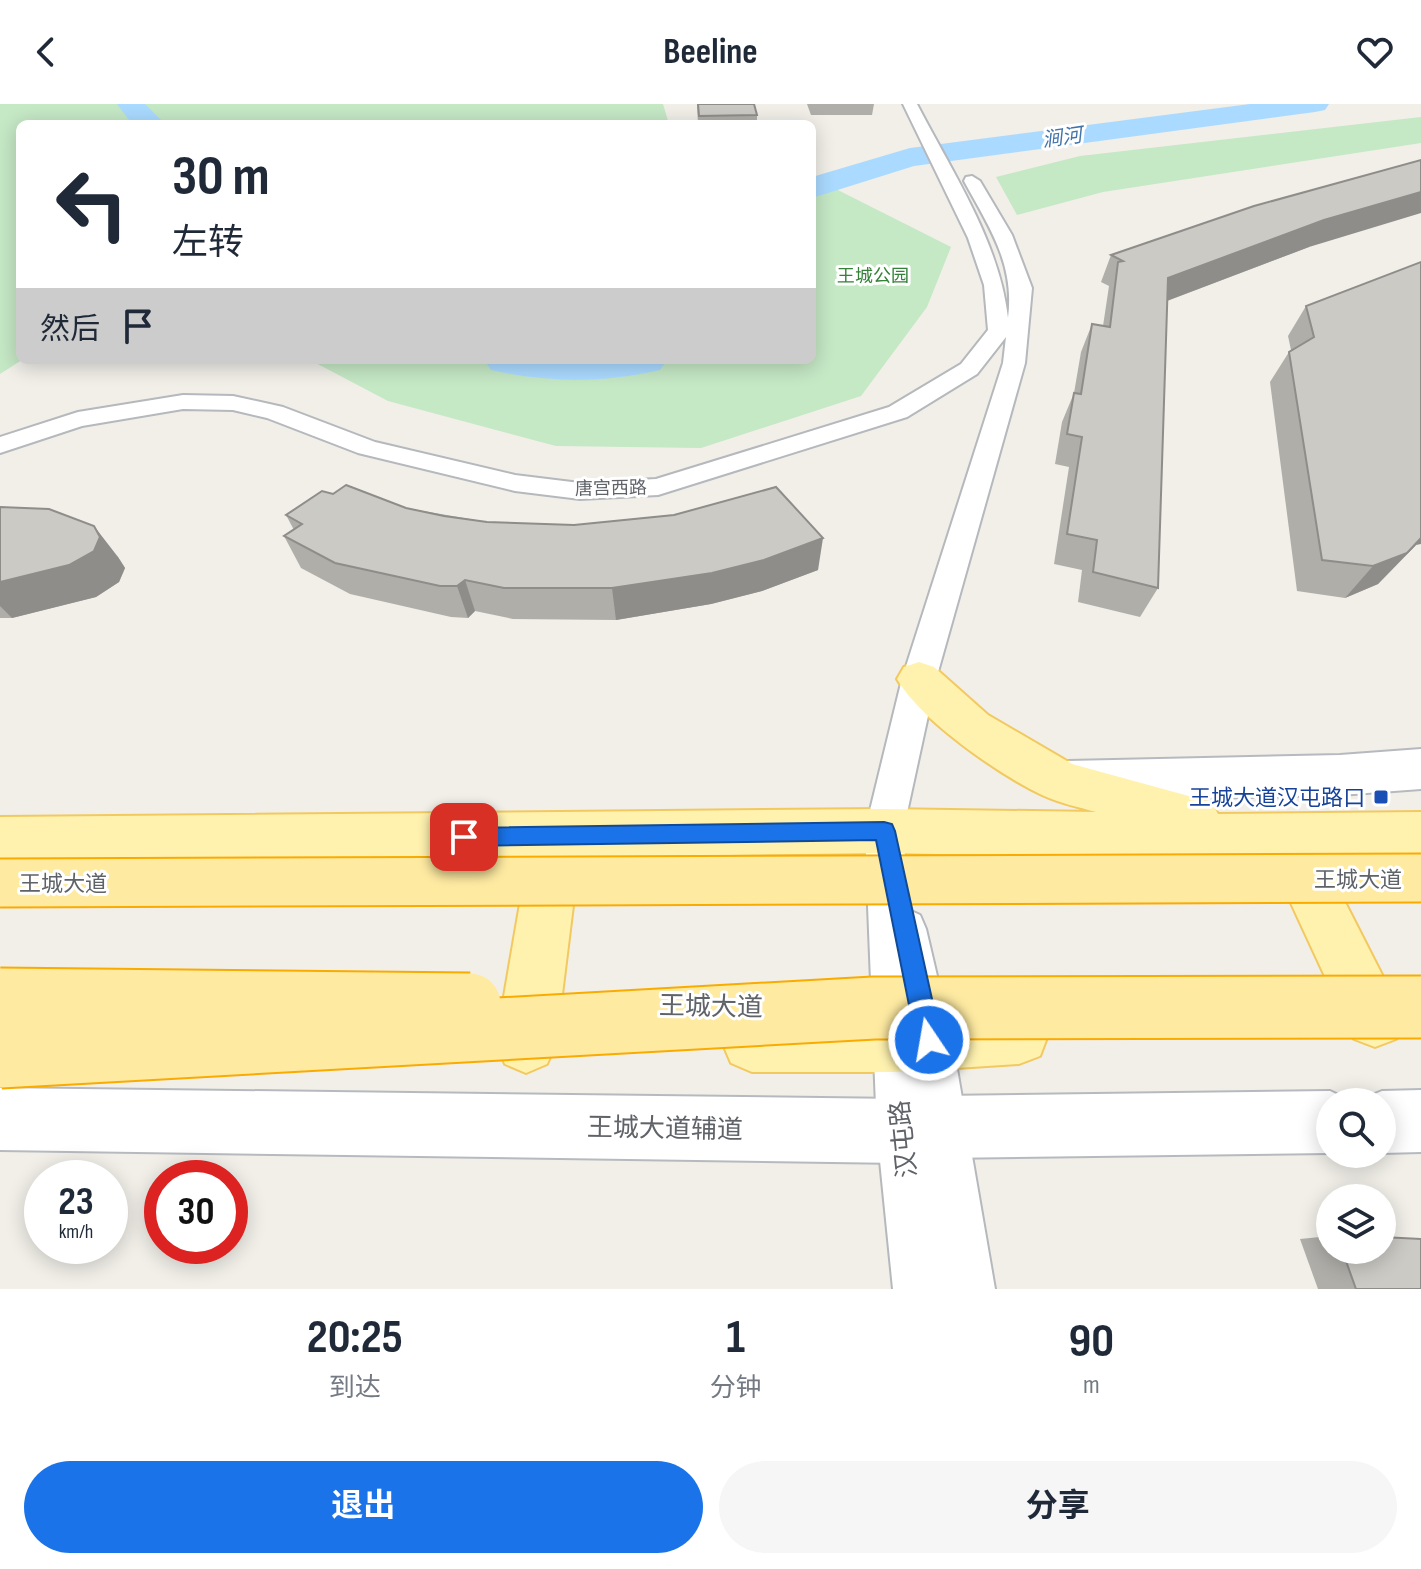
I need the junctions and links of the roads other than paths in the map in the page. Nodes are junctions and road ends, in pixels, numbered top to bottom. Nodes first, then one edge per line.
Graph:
1 (910, 104) edge
2 (928, 104) edge
3 (943, 130) dead end
4 (966, 170) dead end
5 (990, 237) junction
6 (0, 445) edge
7 (919, 679) junction
8 (1421, 769) edge
9 (1059, 781) junction
10 (884, 831) junction
11 (1421, 834) edge
12 (557, 836) junction
13 (1286, 838) junction
14 (0, 840) edge
15 (1421, 878) edge
16 (0, 883) edge
17 (1421, 976) edge
18 (0, 999) edge
19 (1406, 1013) edge
20 (899, 1030) junction
21 (526, 1043) junction
22 (0, 1045) edge
23 (0, 1057) edge
24 (0, 1119) edge
25 (1316, 1122) edge
26 (921, 1129) junction
27 (920, 1289) edge
28 (968, 1289) edge

1 - 5 street, 唐宫西路
2 - 3 street
4 - 5 street, 唐宫西路
5 - 6 street, 唐宫西路
5 - 7 street, 唐宫西路
7 - 9 main road
7 - 10 street, 唐宫西路
8 - 9 main road
9 - 13 main road
10 - 12 main road
10 - 13 main road
10 - 20 street, 汉屯路
11 - 13 main road
12 - 14 main road
12 - 21 main road
13 - 19 main road
15 - 16 highway, 王城大道, bridge
17 - 20 highway, 王城大道, bridge
18 - 20 highway, 王城大道, bridge
19 - 20 main road
20 - 21 main road
20 - 23 highway, bridge
20 - 26 street, 汉屯路
21 - 22 main road
24 - 26 main road, 王城大道辅道
25 - 26 main road, 王城大道辅道
26 - 27 street, 汉屯路
26 - 28 street, 汉屯路

